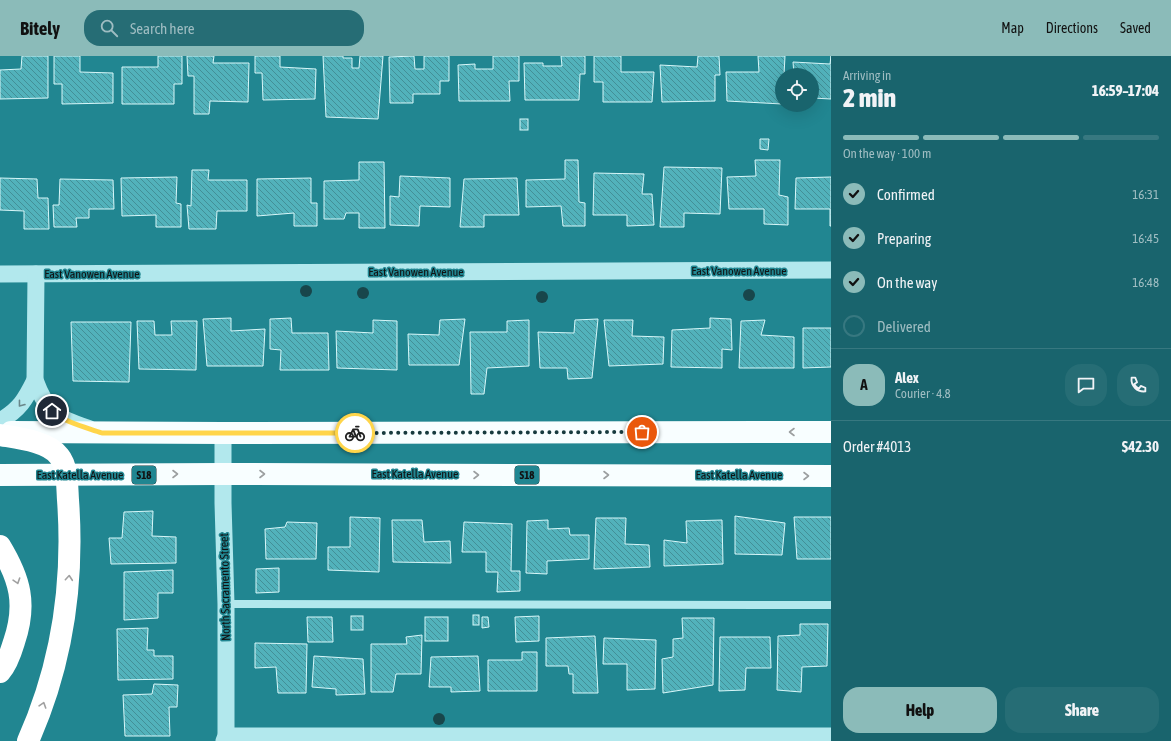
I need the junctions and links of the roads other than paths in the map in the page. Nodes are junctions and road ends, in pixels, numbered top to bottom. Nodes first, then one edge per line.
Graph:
1 (831, 270) edge
2 (0, 274) edge
3 (36, 274) junction
4 (34, 380) junction
5 (0, 422) edge
6 (0, 432) edge
7 (831, 432) edge
8 (102, 433) junction
9 (223, 433) junction
10 (0, 435) edge
11 (223, 474) junction
12 (0, 475) edge
13 (66, 475) junction
14 (831, 476) edge
15 (0, 546) edge
16 (226, 604) junction
17 (831, 605) edge
18 (0, 672) edge
19 (831, 736) edge
20 (225, 738) edge
21 (28, 741) edge

1 - 3 street, East Vanowen Avenue
2 - 3 street, East Vanowen Avenue
3 - 4 street
4 -> 5 street
4 - 8 street
6 - 8 main road
7 -> 9 main road
8 - 9 main road
9 - 11 street, North Sacramento Street
10 - 13 highway
13 -> 11 main road, East Katella Avenue / S18
11 -> 14 main road, East Katella Avenue / S18
11 - 16 street, North Sacramento Street
12 - 13 main road, East Katella Avenue / S18
21 -> 13 highway
15 -> 18 highway
16 - 17 lane
16 - 20 street, North Sacramento Street
19 - 20 street

